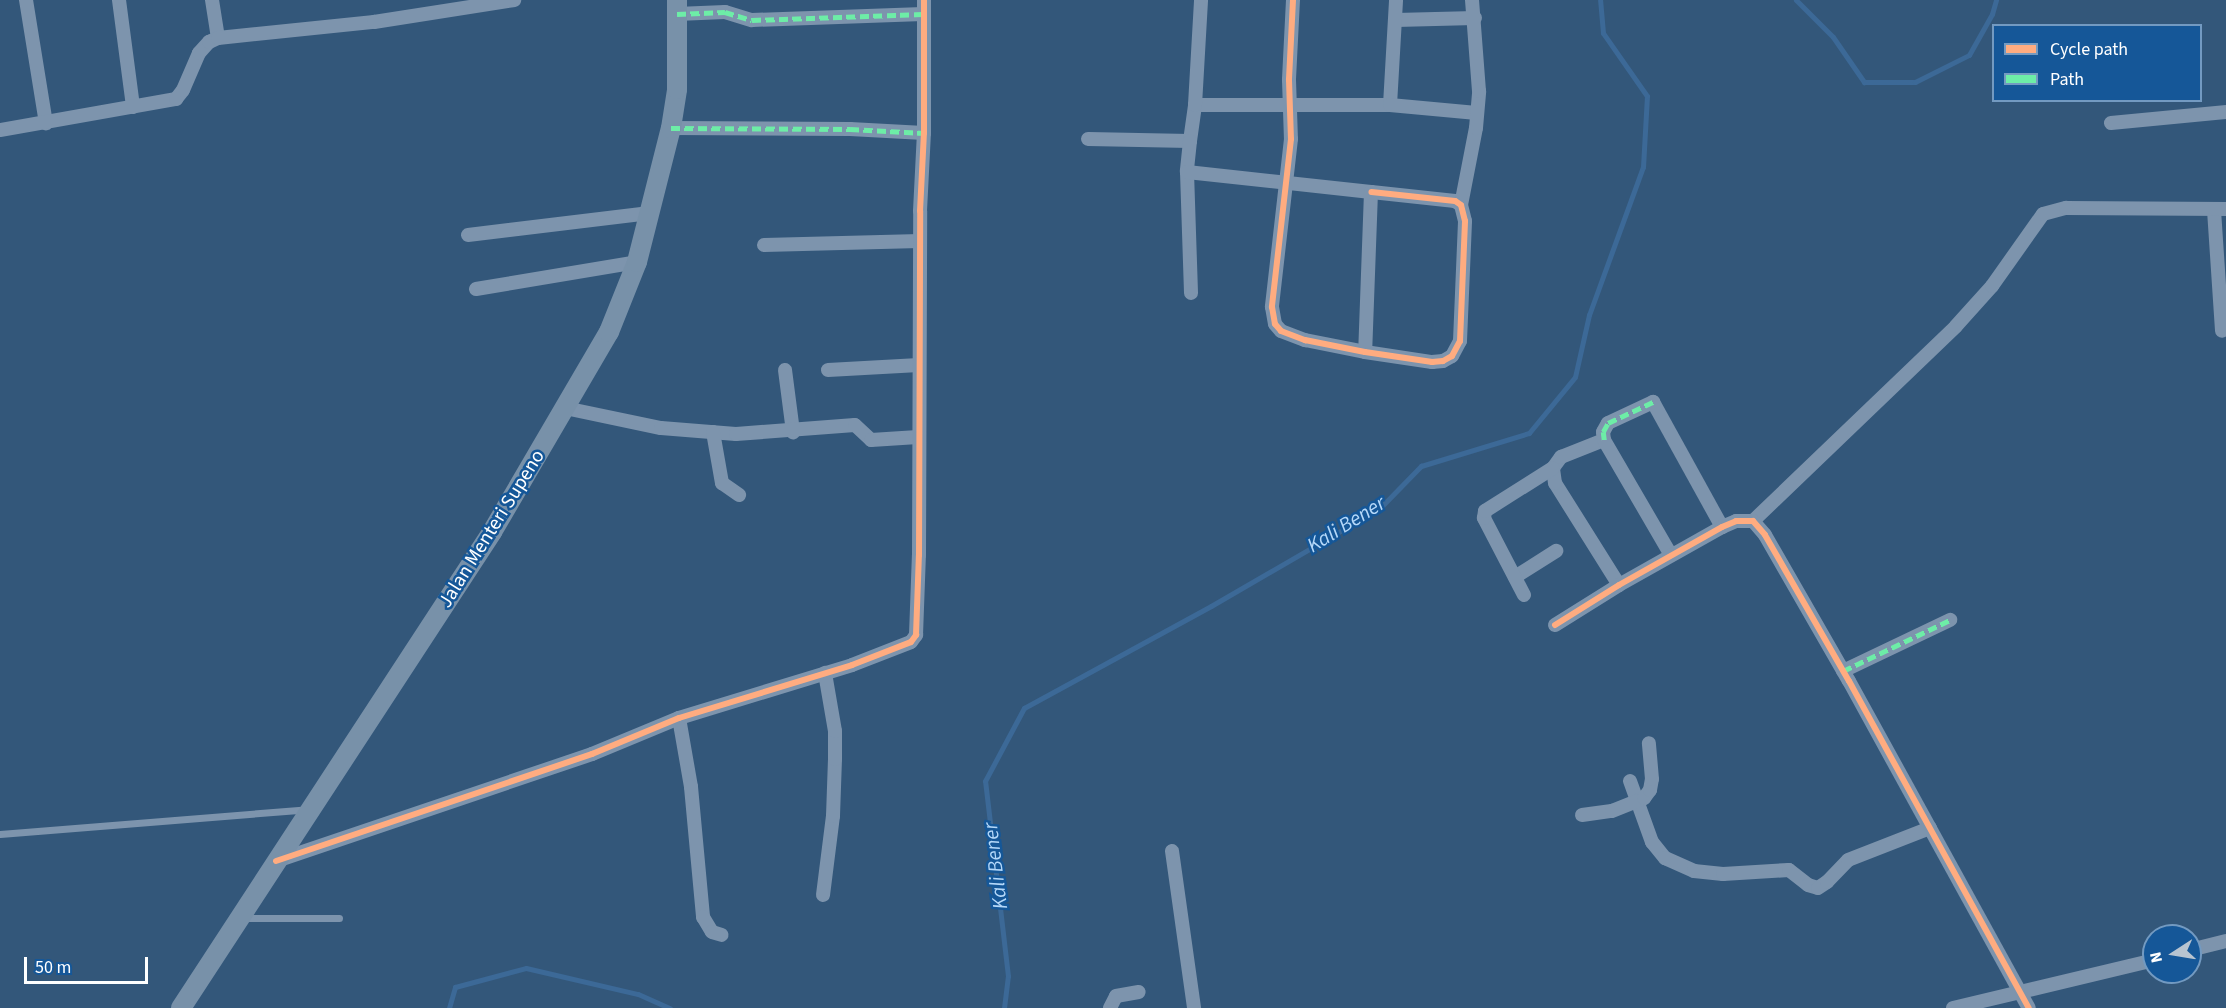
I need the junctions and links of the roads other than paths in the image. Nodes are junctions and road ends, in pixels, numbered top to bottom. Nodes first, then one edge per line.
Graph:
1 (26, 0) edge
2 (119, 0) edge
3 (212, 0) edge
4 (514, 0) edge
5 (1201, 0) edge
6 (1293, 0) edge
7 (1396, 0) edge
8 (1472, 0) edge
9 (677, 7) edge
10 (924, 7) edge
11 (1475, 18) junction
12 (1396, 20) junction
13 (218, 38) junction
14 (1290, 104) junction
15 (1195, 105) junction
16 (1390, 105) junction
17 (133, 107) junction
18 (2226, 112) edge
19 (1477, 113) junction
20 (46, 123) junction
21 (2111, 123) dead end
22 (671, 128) junction
23 (0, 130) edge
24 (924, 134) junction
25 (1088, 139) dead end
26 (1190, 141) junction
27 (1187, 172) junction
28 (1288, 182) junction
29 (1371, 192) junction
30 (1461, 205) junction
31 (2220, 210) edge
32 (650, 213) junction
33 (468, 235) dead end
34 (920, 241) junction
35 (764, 245) dead end
36 (637, 262) junction
37 (476, 290) dead end
38 (1191, 293) dead end
39 (2222, 331) dead end
40 (1365, 352) junction
41 (919, 365) junction
42 (785, 370) dead end
43 (828, 370) dead end
44 (565, 408) junction
45 (713, 432) junction
46 (793, 432) junction
47 (918, 437) junction
48 (1604, 440) junction
49 (1553, 468) junction
50 (739, 495) dead end
51 (1753, 521) junction
52 (1722, 526) junction
53 (1556, 551) dead end
54 (1671, 555) junction
55 (1515, 577) junction
56 (1619, 585) junction
57 (1524, 595) dead end
58 (1950, 620) dead end
59 (1555, 625) dead end
60 (1843, 671) junction
61 (825, 673) junction
62 (679, 718) junction
63 (1648, 743) dead end
64 (1630, 781) dead end
65 (1637, 803) junction
66 (310, 808) junction
67 (1582, 815) dead end
68 (1930, 828) junction
69 (0, 834) edge
70 (1172, 851) dead end
71 (276, 861) junction
72 (823, 895) dead end
73 (240, 918) junction
74 (339, 918) dead end
75 (722, 935) dead end
76 (2226, 941) edge
77 (2202, 947) edge
78 (2142, 963) edge
79 (2020, 992) junction
80 (1139, 993) dead end
81 (181, 1008) edge
82 (1110, 1008) edge
83 (1194, 1008) edge
84 (1953, 1008) edge
85 (2029, 1008) edge

1 - 20 street
2 - 17 street
3 - 13 street
4 - 13 street
5 - 15 street
6 - 14 street
7 - 12 street
8 - 11 street
9 - 10 street
9 - 22 main road, Jalan Menteri Supeno
10 - 24 street
11 - 12 street
11 - 19 street
12 - 16 street
13 - 17 street
14 - 15 street
14 - 16 street
14 - 28 street
15 - 26 street
16 - 19 street
17 - 20 street
18 - 21 street
19 - 30 street
20 - 23 street
22 - 24 street
22 - 32 main road, Jalan Menteri Supeno
24 - 34 street
25 - 26 street
26 - 27 street
27 - 28 street
27 - 38 street
28 - 29 street
28 - 40 street
29 - 30 street
29 - 40 street
30 - 40 street
31 - 39 street
31 - 51 street
32 - 33 street
32 - 36 main road, Jalan Menteri Supeno
34 - 35 street
34 - 41 street
36 - 37 street
36 - 44 main road, Jalan Menteri Supeno
41 - 43 street
41 - 47 street
42 - 46 street
44 - 45 street
44 - 66 main road, Jalan Menteri Supeno
45 - 46 street
45 - 50 street
46 - 47 street
47 - 61 street
48 - 49 street
48 - 52 street
48 - 54 street
49 - 55 street
49 - 56 street
51 - 52 street
51 - 60 street
52 - 54 street
53 - 55 street
54 - 56 street
55 - 57 street
56 - 59 street
58 - 60 street
60 - 68 street
61 - 62 street
61 - 72 street
62 - 71 street
62 - 75 street
63 - 65 street
64 - 65 street
65 - 67 street
65 - 68 street
66 - 69 lane
66 - 71 main road, Jalan Menteri Supeno
68 - 79 street
70 - 83 street
71 - 73 main road, Jalan Menteri Supeno
73 - 74 lane
73 - 81 main road, Jalan Menteri Supeno
76 - 77 street
78 - 79 street
79 - 84 street
79 - 85 street
80 - 82 street

